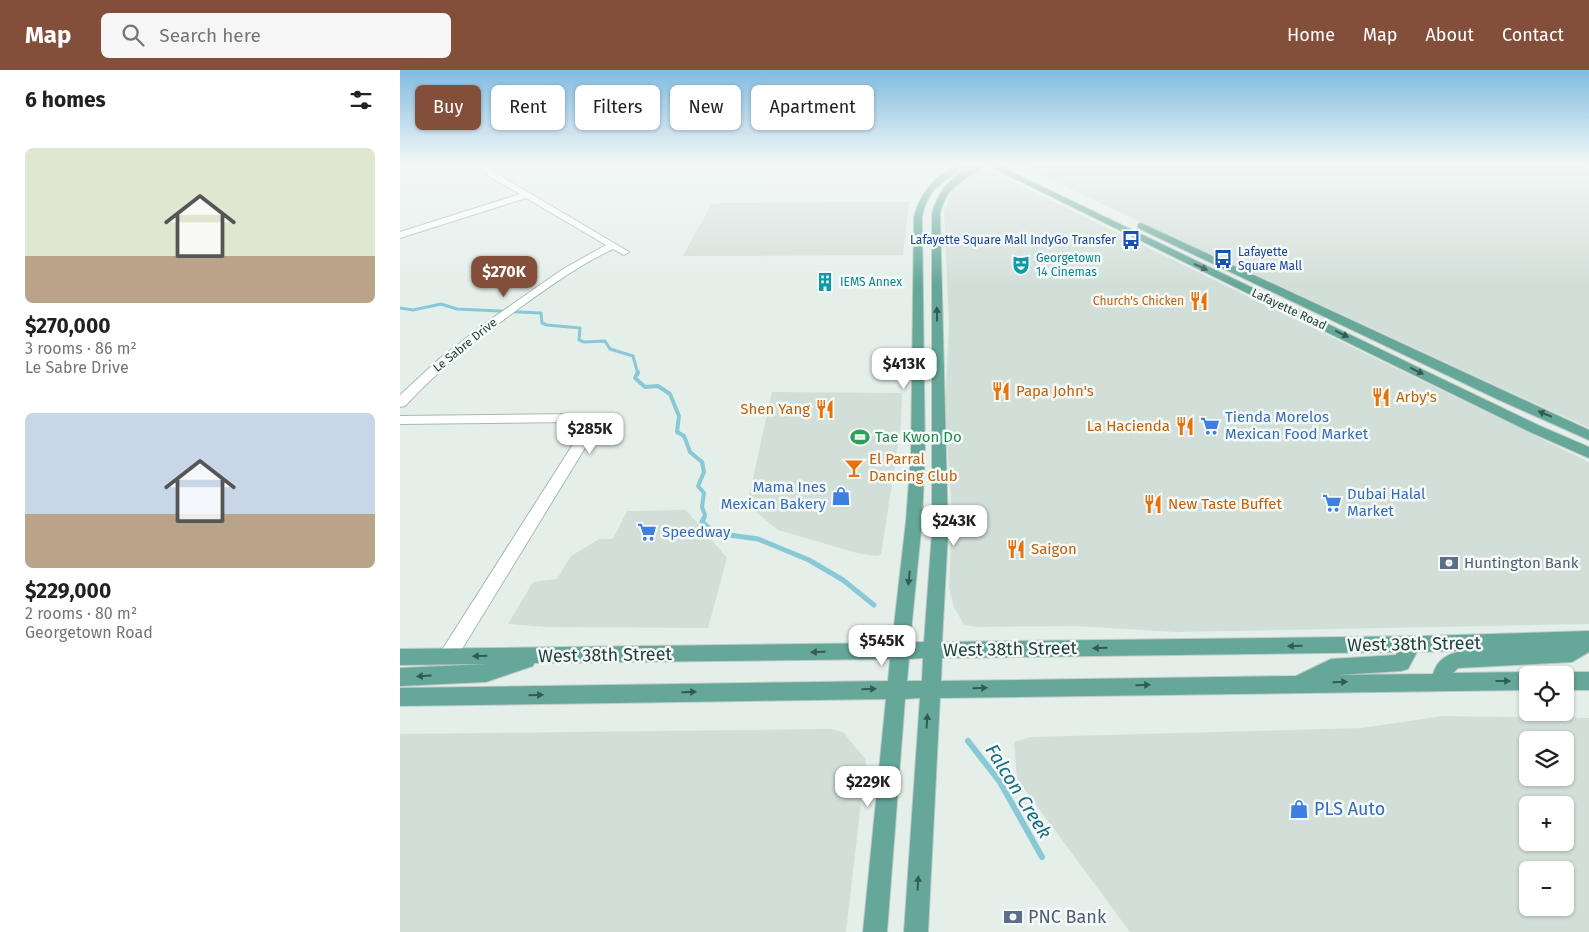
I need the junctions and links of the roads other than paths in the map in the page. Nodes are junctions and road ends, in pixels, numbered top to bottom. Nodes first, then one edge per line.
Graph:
1 (498, 204) edge
2 (542, 204) edge
3 (921, 204) edge
4 (938, 204) edge
5 (1072, 204) edge
6 (1093, 204) edge
7 (1114, 214) dead end
8 (1130, 221) dead end
9 (400, 235) edge
10 (612, 246) junction
11 (624, 252) dead end
12 (400, 404) edge
13 (400, 420) edge
14 (1589, 435) edge
15 (1589, 453) edge
16 (1589, 640) edge
17 (1412, 644) junction
18 (902, 650) junction
19 (932, 650) junction
20 (539, 655) junction
21 (448, 656) junction
22 (400, 657) edge
23 (400, 677) edge
24 (1519, 681) edge
25 (1574, 681) edge
26 (1589, 681) edge
27 (1441, 682) junction
28 (1297, 683) junction
29 (929, 688) junction
30 (897, 689) junction
31 (400, 697) edge
32 (875, 932) edge
33 (916, 932) edge

1 - 9 street
2 - 10 street
3 -> 18 main road
19 -> 4 main road
5 -> 15 main road, Lafayette Road
6 - 7 main road
14 -> 8 main road, Lafayette Road
10 - 11 street
10 - 12 street, Le Sabre Drive
13 - 21 street
16 - 17 main road, West 38th Street
16 - 27 main road
17 -> 19 main road, West 38th Street
17 - 28 main road
18 - 19 main road, West 38th Street
18 -> 20 main road, West 38th Street
18 - 30 main road
19 - 29 main road
20 -> 21 main road, West 38th Street
20 -> 23 main road
21 - 22 main road, West 38th Street
27 -> 24 main road
25 - 26 main road
28 -> 27 main road
29 -> 28 main road
29 - 30 main road
33 -> 29 main road
31 -> 30 main road
30 - 32 main road

